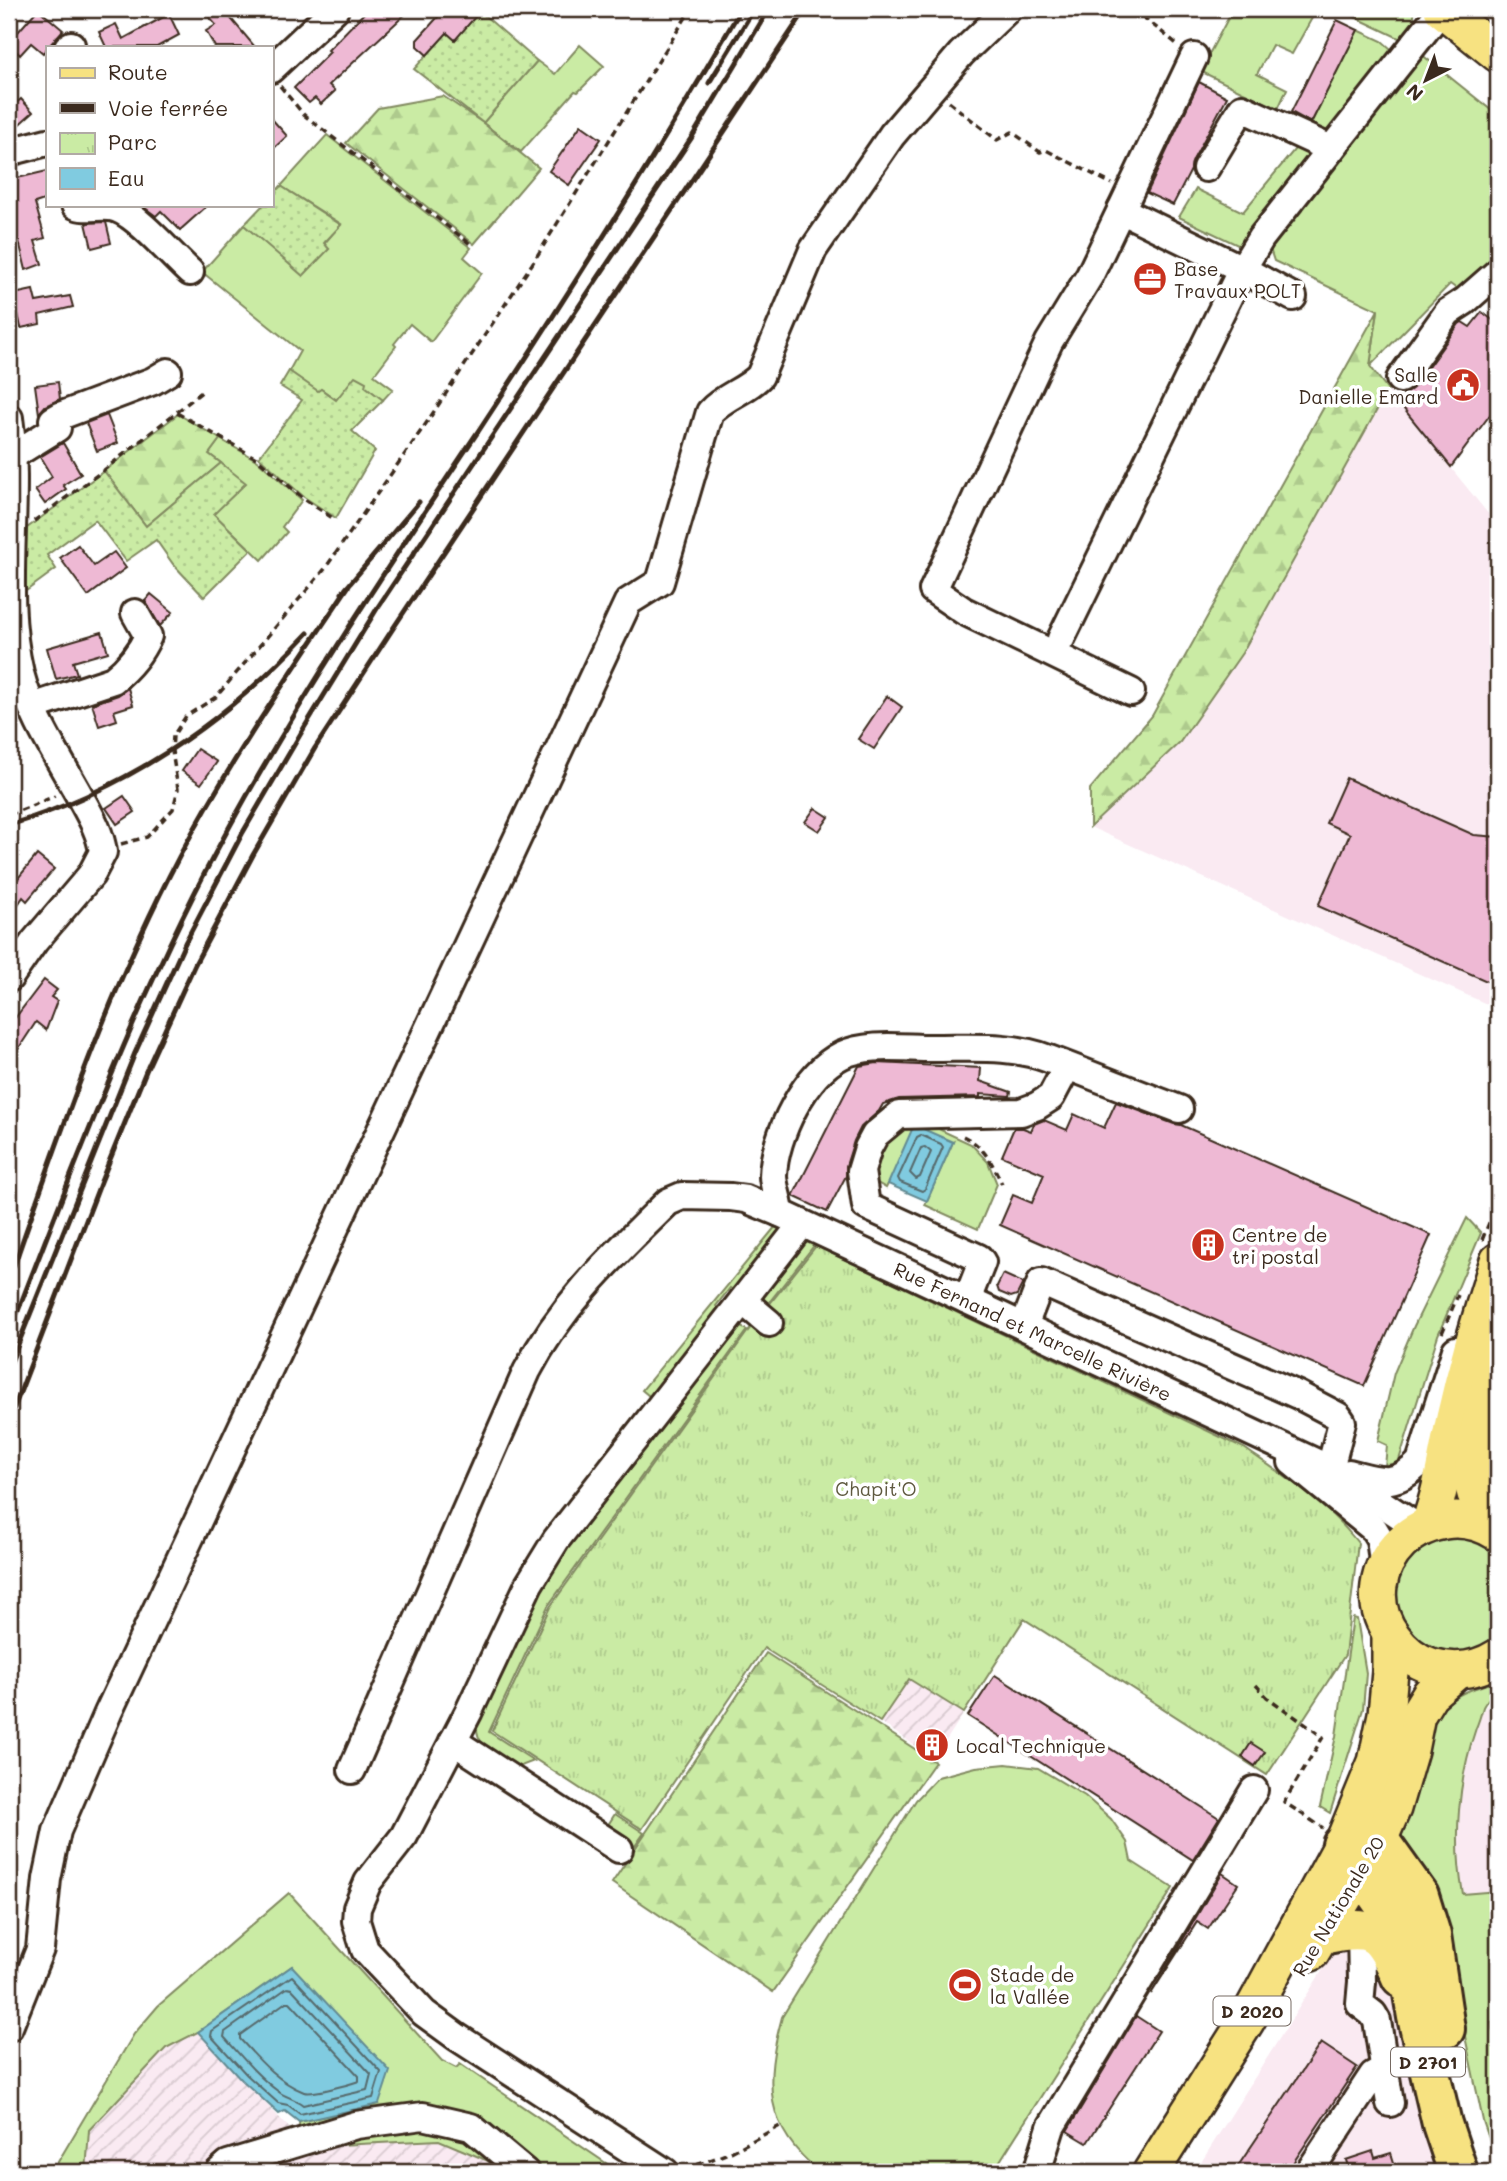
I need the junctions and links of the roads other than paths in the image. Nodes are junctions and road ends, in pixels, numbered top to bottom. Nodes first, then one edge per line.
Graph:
1 (335, 9) edge
2 (1008, 9) edge
3 (1442, 9) edge
4 (1498, 54) edge
5 (1194, 57) road end
6 (274, 75) edge
7 (46, 142) edge
8 (1331, 149) junction
9 (9, 152) edge
10 (1206, 168) dead end
11 (1125, 202) junction
12 (77, 206) edge
13 (100, 206) edge
14 (100, 206) edge
15 (1242, 268) junction
16 (190, 272) dead end
17 (1498, 272) edge
18 (1293, 297) dead end
19 (168, 372) dead end
20 (1400, 379) dead end
21 (9, 418) edge
22 (12, 453) junction
23 (17, 531) edge
24 (135, 613) dead end
25 (1061, 639) dead end
26 (1131, 692) dead end
27 (32, 707) junction
28 (9, 978) edge
29 (1067, 1067) junction
30 (1179, 1109) dead end
31 (791, 1218) junction
32 (1498, 1261) edge
33 (967, 1300) junction
34 (743, 1301) junction
35 (1484, 1303) junction
36 (769, 1324) dead end
37 (1024, 1326) junction
38 (1498, 1355) edge
39 (1264, 1439) junction
40 (1331, 1469) junction
41 (1424, 1526) junction
42 (1492, 1530) edge
43 (1384, 1569) junction
44 (1390, 1633) junction
45 (1497, 1658) edge
46 (1458, 1670) junction
47 (453, 1741) junction
48 (352, 1770) dead end
49 (1254, 1790) dead end
50 (1353, 1844) junction
51 (619, 1849) dead end
52 (1361, 1929) junction
53 (1321, 1936) junction
54 (1417, 2017) junction
55 (9, 2027) edge
56 (1384, 2069) junction
57 (1390, 2103) dead end
58 (219, 2172) edge
59 (525, 2172) edge
60 (665, 2172) edge
61 (1037, 2172) edge
62 (1151, 2172) edge
63 (1175, 2172) edge
64 (1309, 2172) edge
65 (1458, 2172) edge
66 (1483, 2172) edge

1 - 6 street
2 - 55 street
3 - 4 main road
3 - 8 street
5 - 11 street
7 - 9 street
8 - 10 street
8 - 15 street
11 - 15 street
11 - 26 street
12 - 13 street
14 - 16 street
15 - 18 street
15 - 25 street
17 - 20 street
19 - 22 street
21 - 22 street
22 - 23 street
23 - 27 street
24 - 27 street
27 - 28 street
29 - 30 street
29 - 31 street
29 - 33 street
31 - 33 street, Rue Fernand et Marcelle Rivière
31 - 34 street
31 - 48 street, Rue Fernand et Marcelle Rivière
32 - 35 main road, D 2020
33 - 37 street, Rue Fernand et Marcelle Rivière
34 - 36 street
34 - 47 street
35 - 40 street
35 - 41 main road, D 2020
37 - 39 street, Rue Fernand et Marcelle Rivière
37 - 40 street
38 - 42 main road
39 - 40 street, Rue Fernand et Marcelle Rivière
39 - 43 street, Rue Fernand et Marcelle Rivière
40 - 41 street, Rue Fernand et Marcelle Rivière
41 - 42 main road
41 - 43 main road, Rue Nationale 20 / D 2020
43 - 44 main road, Rue Nationale 20 / D 2020
44 - 46 main road, Rue Nationale 20 / D 2020
44 - 50 main road, Rue Nationale 20 / D 2020
45 - 46 main road, Rue Nationale 20 / D 2020
46 - 50 main road, Rue Nationale 20 / D 2020
47 - 51 street
47 - 60 street
49 - 61 street
50 - 53 main road, Rue Nationale 20 / D 2020
50 - 54 highway, D 2701
50 - 62 main road, Rue Nationale 20 / D 2020
50 - 66 highway, D 2701
52 - 53 highway
52 - 54 highway, D 2701
52 - 56 street
53 - 63 main road, Rue Nationale 20 / D 2020
54 - 65 highway, D 2701
56 - 57 street
56 - 64 street
58 - 59 street

